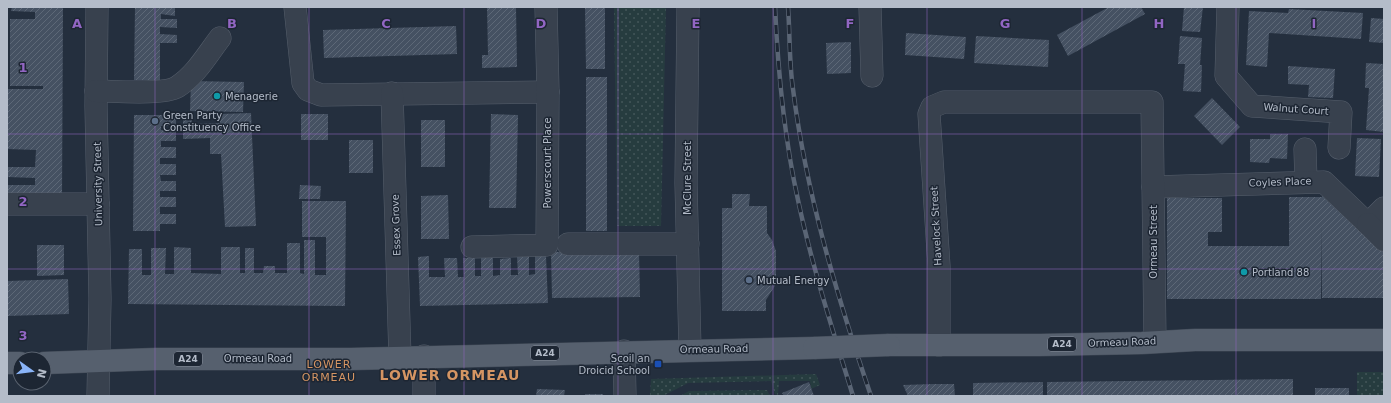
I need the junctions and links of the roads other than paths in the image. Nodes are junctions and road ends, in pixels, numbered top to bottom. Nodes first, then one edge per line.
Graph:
1 (97, 7) edge
2 (295, 7) edge
3 (546, 7) edge
4 (688, 7) edge
5 (870, 7) edge
6 (1228, 7) edge
7 (220, 38) dead end
8 (872, 76) dead end
9 (96, 91) junction
10 (548, 92) junction
11 (392, 93) junction
12 (932, 107) joint
13 (1339, 148) dead end
14 (1305, 149) dead end
15 (1306, 181) junction
16 (1153, 187) junction
17 (7, 204) edge
18 (98, 204) junction
19 (1384, 208) edge
20 (1368, 224) junction
21 (1384, 240) edge
22 (568, 244) dead end
23 (688, 244) junction
24 (472, 247) dead end
25 (1384, 340) edge
26 (1155, 341) junction
27 (939, 345) junction
28 (690, 349) junction
29 (624, 351) junction
30 (424, 356) junction
31 (400, 357) junction
32 (99, 361) junction
33 (52, 363) edge
34 (98, 396) edge
35 (424, 396) edge
36 (625, 396) edge

1 - 9 street, University Street
2 - 11 street
3 - 10 street, Powerscourt Place
4 - 23 street, McClure Street
5 - 8 street
6 - 13 street, Walnut Court
7 - 9 street
9 - 18 street, University Street
10 - 11 street
10 - 24 street, Powerscourt Place
11 - 31 street, Essex Grove
12 - 16 street, Ormeau Street
12 - 27 street, Havelock Street
14 - 15 street
15 - 16 street, Coyles Place
15 - 20 street, Coyles Place
16 - 26 street, Ormeau Street
17 - 18 street
18 - 32 street, University Street
19 - 20 street
20 - 21 street, Coyles Place
22 - 23 street
23 - 28 street, McClure Street
25 - 26 main road, Ormeau Road / A24
26 - 27 main road, Ormeau Road / A24
27 - 28 main road, Ormeau Road / A24, bridge
28 - 29 main road, Ormeau Road / A24
29 - 30 main road, Ormeau Road / A24
29 - 36 street
30 - 31 main road, Ormeau Road / A24
30 - 35 street
31 - 32 main road, Ormeau Road / A24
32 - 33 main road, Ormeau Road / A24
32 - 34 street, University Street

